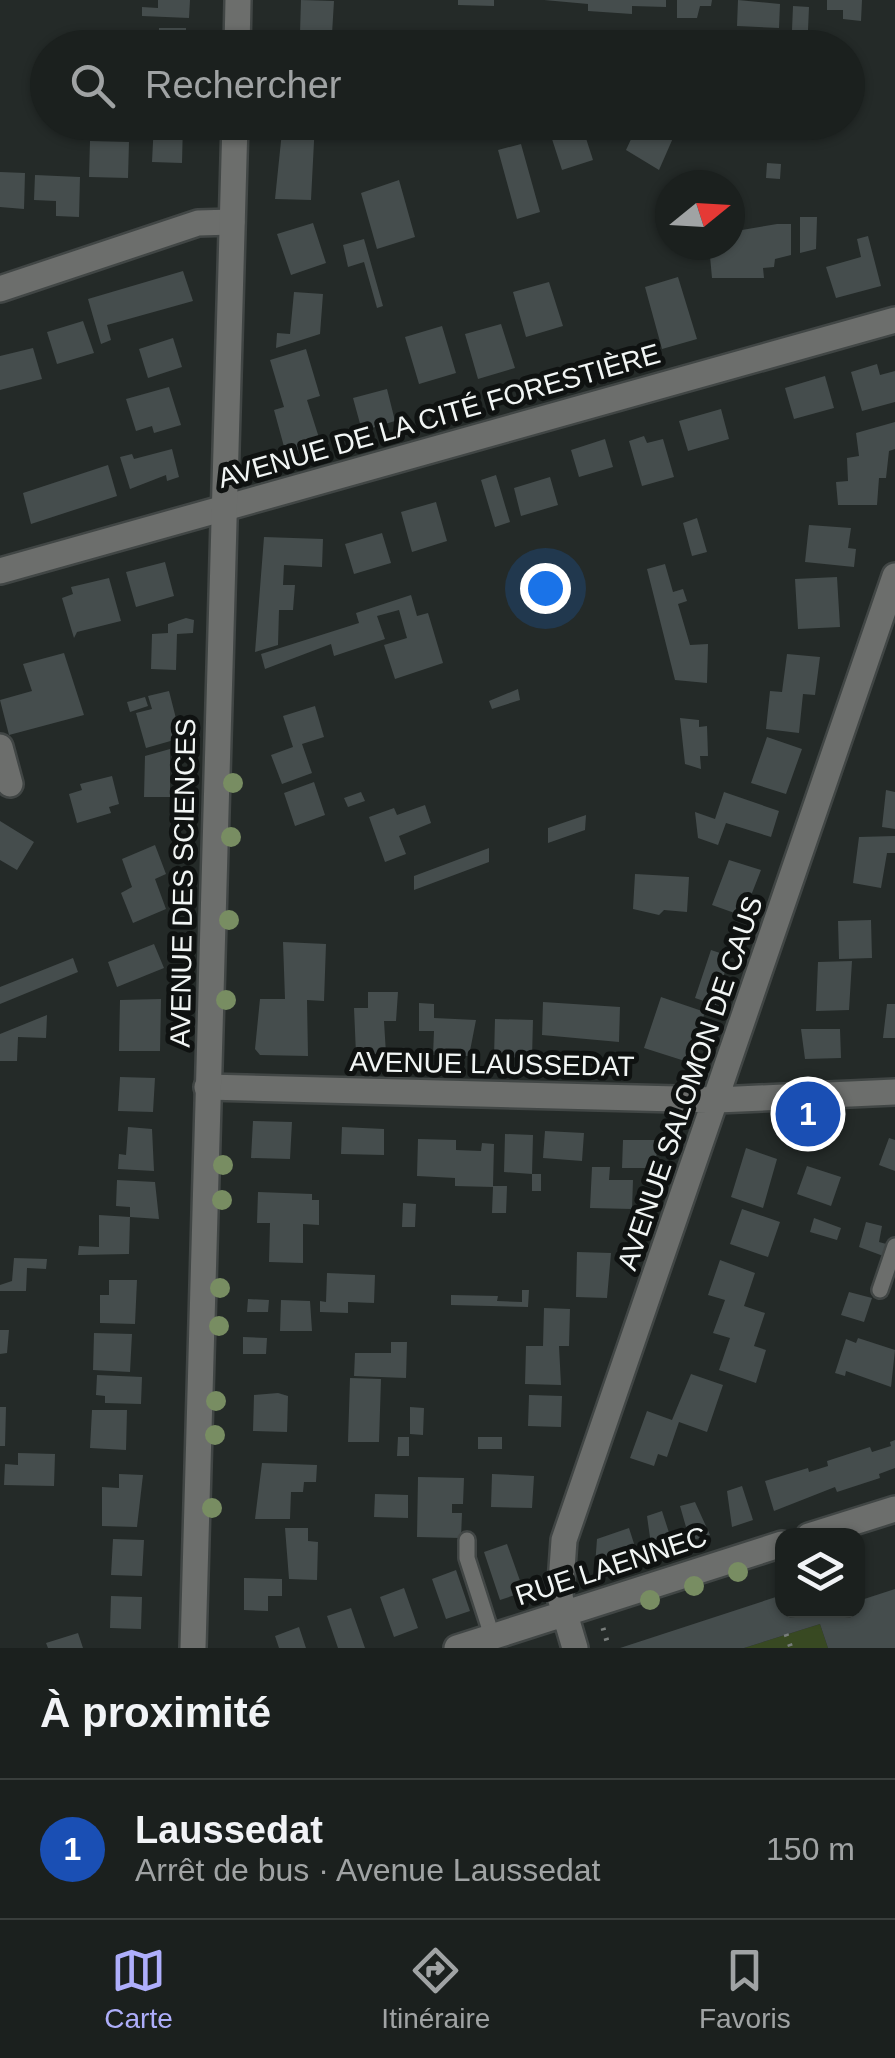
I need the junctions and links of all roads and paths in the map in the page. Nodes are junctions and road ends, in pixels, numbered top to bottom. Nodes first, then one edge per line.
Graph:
1 (238, 0) edge
2 (237, 30) edge
3 (234, 140) edge
4 (232, 222) junction
5 (0, 288) edge
6 (895, 320) edge
7 (224, 508) junction
8 (0, 571) edge
9 (895, 576) edge
10 (0, 747) edge
11 (10, 784) dead end
12 (206, 1088) junction
13 (895, 1092) edge
14 (717, 1100) junction
15 (895, 1246) edge
16 (880, 1290) dead end
17 (895, 1509) edge
18 (834, 1528) edge
19 (467, 1540) dead end
20 (775, 1546) edge
21 (564, 1612) junction
22 (602, 1625) dead end
23 (786, 1634) dead end
24 (492, 1636) junction
25 (193, 1647) edge
26 (457, 1648) edge
27 (575, 1648) edge
28 (609, 1648) edge
29 (790, 1648) edge

1 - 2 street
3 - 4 street, AVENUE DES SCIENCES
4 - 5 street
4 - 7 street, AVENUE DES SCIENCES
6 - 7 street, AVENUE DE LA CITÉ FORESTIÈRE
7 - 8 street, AVENUE DE LA CITÉ FORESTIÈRE
7 - 12 street, AVENUE DES SCIENCES
9 - 14 street, AVENUE SALOMON DE CAUS
10 - 11 street
12 - 14 street, AVENUE LAUSSEDAT
12 - 25 street, AVENUE DES SCIENCES
13 - 14 street, AVENUE LAUSSEDAT
14 - 21 street, AVENUE SALOMON DE CAUS
15 - 16 lane
17 - 18 street
19 - 24 lane
20 - 21 street, RUE LAENNEC
21 - 24 street, RUE LAENNEC
21 - 27 street, AVENUE SALOMON DE CAUS
22 - 28 path
23 - 29 path
24 - 26 street, RUE LAENNEC

